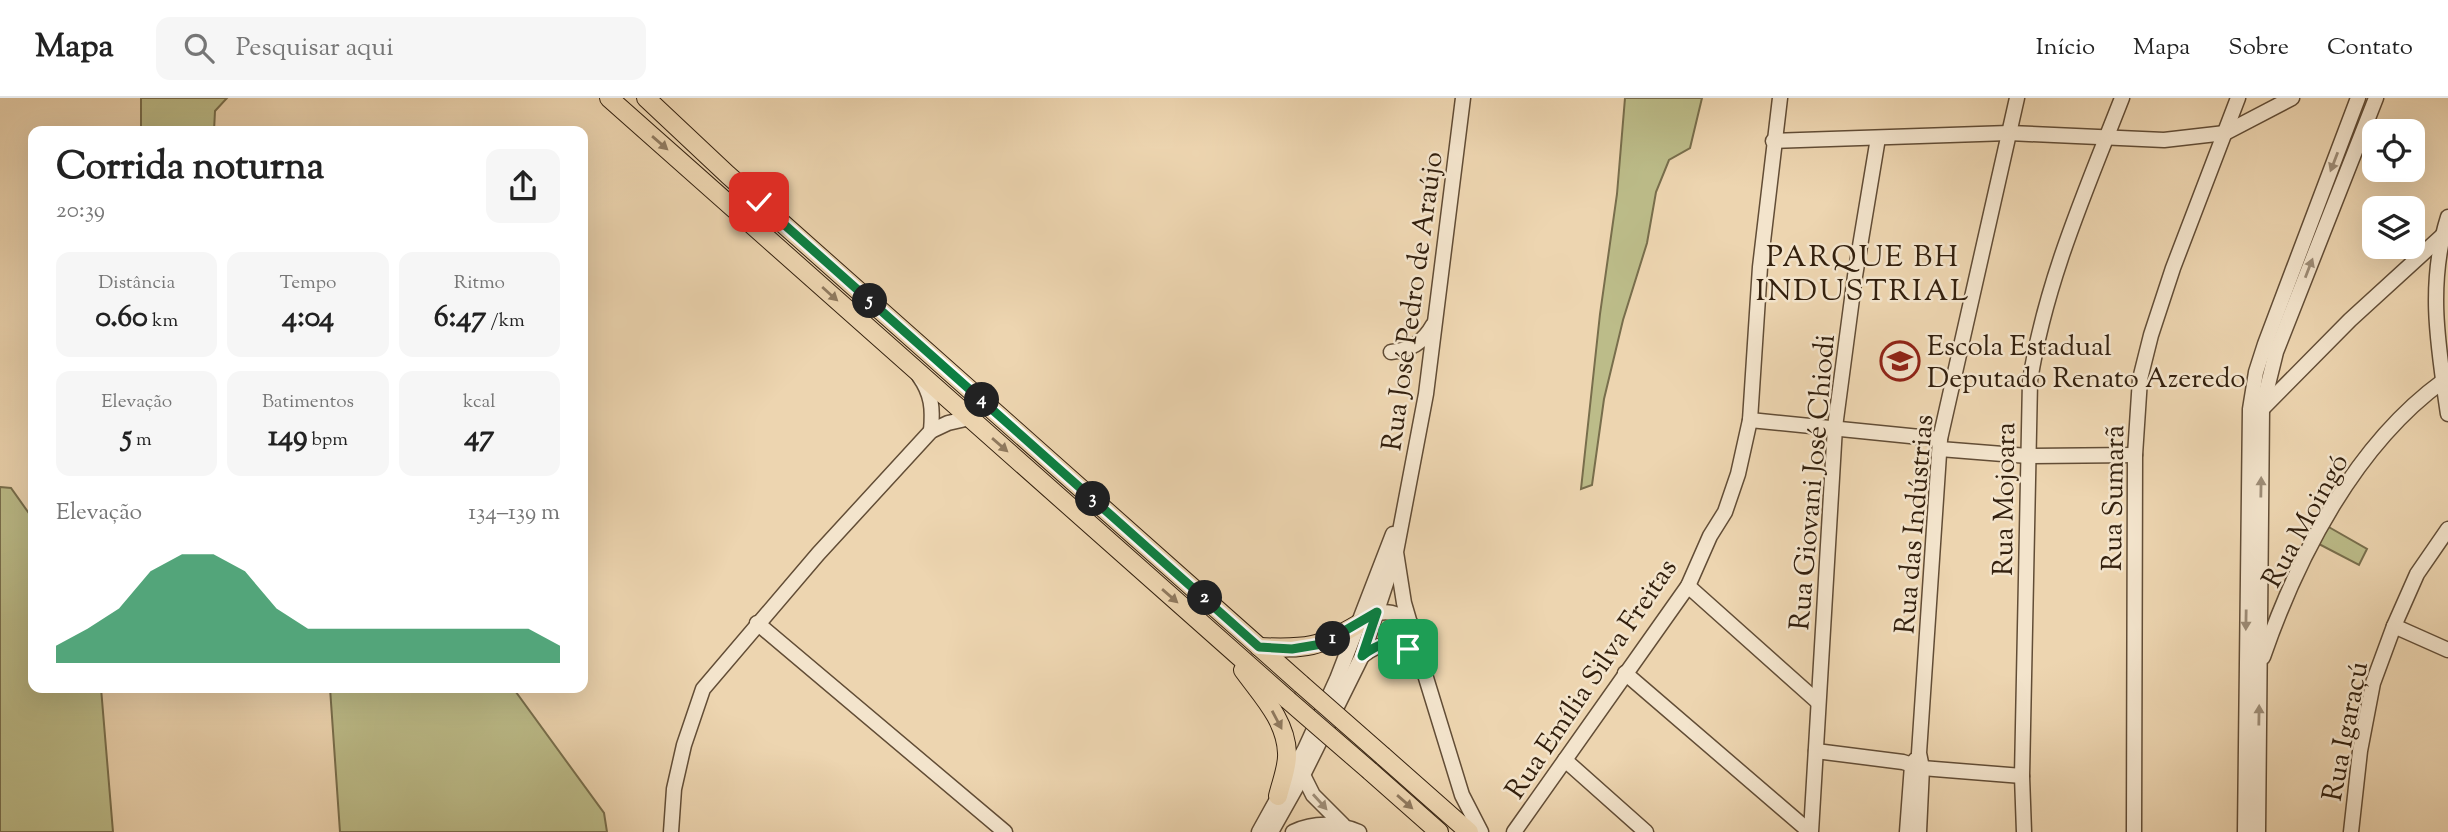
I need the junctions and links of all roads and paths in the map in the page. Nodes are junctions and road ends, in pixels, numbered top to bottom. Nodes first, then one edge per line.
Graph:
1 (608, 98) edge
2 (646, 98) edge
3 (1464, 98) edge
4 (1780, 98) edge
5 (2017, 98) edge
6 (2122, 98) edge
7 (2238, 98) edge
8 (2292, 98) edge
9 (2358, 98) edge
10 (2376, 98) edge
11 (2009, 133) junction
12 (2225, 133) junction
13 (1878, 138) junction
14 (2106, 139) junction
15 (1773, 141) junction
16 (2448, 217) edge
17 (2442, 236) junction
18 (1436, 321) junction
19 (1391, 352) dead end
20 (913, 368) junction
21 (2443, 381) junction
22 (2262, 409) junction
23 (2448, 414) edge
24 (970, 418) junction
25 (1750, 420) junction
26 (2249, 426) junction
27 (1835, 427) junction
28 (931, 431) junction
29 (1940, 444) junction
30 (2135, 455) junction
31 (2028, 456) junction
32 (1404, 511) junction
33 (2448, 529) edge
34 (1396, 552) junction
35 (1688, 586) junction
36 (1377, 612) junction
37 (757, 623) junction
38 (1360, 623) junction
39 (1412, 625) junction
40 (2394, 626) junction
41 (1225, 644) junction
42 (1259, 647) junction
43 (2448, 650) edge
44 (1362, 656) junction
45 (1423, 668) junction
46 (2259, 668) junction
47 (1625, 673) junction
48 (1818, 702) junction
49 (1320, 717) junction
50 (1816, 751) junction
51 (2252, 755) junction
52 (1565, 760) junction
53 (1918, 762) junction
54 (1303, 775) junction
55 (2022, 776) junction
56 (1462, 795) junction
57 (1278, 796) junction
58 (1439, 806) junction
59 (1343, 825) junction
60 (2135, 831) edge
61 (671, 832) edge
62 (1005, 832) edge
63 (1259, 832) edge
64 (1271, 832) edge
65 (1293, 832) edge
66 (1359, 832) edge
67 (1439, 832) edge
68 (1469, 832) edge
69 (1482, 832) edge
70 (1514, 832) edge
71 (1646, 832) edge
72 (1810, 832) edge
73 (1907, 832) edge
74 (1919, 832) edge
75 (2024, 832) edge
76 (2245, 832) edge
77 (2258, 832) edge
78 (2351, 832) edge

1 -> 20 main road
2 - 42 main road
3 - 18 street, Rua José Pedro de Araújo
4 - 15 street, Rua Emília Silva Freitas
5 - 11 street, Rua das Indústrias
6 - 14 street, Rua Mojoara
7 - 12 street, Rua Sumarã
8 - 12 street
9 -> 26 street
22 -> 10 street
11 - 13 street
11 - 14 street
11 - 29 street, Rua das Indústrias
12 - 14 street
12 - 30 street, Rua Sumarã
13 - 15 street
13 - 27 street, Rua Giovani José Chiodi
14 - 31 street, Rua Mojoara
15 - 25 street, Rua Emília Silva Freitas
16 - 17 street
17 - 21 street
17 - 22 street
18 - 19 street
18 - 32 street, Rua José Pedro de Araújo
20 - 24 main road
20 - 28 street
21 - 23 street
21 - 46 street, Rua Moingó
22 - 26 street
46 -> 22 street
24 - 28 street
24 -> 41 main road
25 - 27 street
25 - 35 street, Rua Emília Silva Freitas
26 -> 51 street
27 - 29 street
27 - 48 street, Rua Giovani José Chiodi
28 - 37 street
29 - 31 street
29 - 53 street, Rua das Indústrias
30 - 31 street
30 - 60 street, Rua Sumarã
31 - 55 street, Rua Mojoara
32 - 34 street, Rua José Pedro de Araújo
32 - 38 street, Rua José Pedro de Araújo
33 - 40 street, Rua Igaraçú
34 - 36 street
34 - 39 street, Rua José Pedro de Araújo
35 - 47 street, Rua Emília Silva Freitas
35 - 48 street
36 - 38 street
36 - 39 street
36 - 44 street
37 - 61 street
37 - 62 street
38 - 42 main road
38 - 49 street, Rua José Pedro de Araújo
39 - 45 street, Rua José Pedro de Araújo
40 - 43 street
40 - 78 street, Rua Igaraçú
41 -> 57 main road
41 -> 67 main road, bridge
42 - 58 main road, bridge
44 - 45 street
44 - 54 street
45 - 56 street, Rua José Pedro de Araújo
51 -> 46 street
47 - 52 street, Rua Emília Silva Freitas
47 - 72 street
48 - 50 street, Rua Giovani José Chiodi
49 - 54 street
49 - 57 street
50 - 53 street
50 - 72 street, Rua Giovani José Chiodi
51 - 76 street
51 - 77 street
52 - 70 street, Rua Emília Silva Freitas
52 - 71 street
53 - 55 street
53 - 73 street, Rua das Indústrias
53 - 74 street, Rua das Indústrias
54 -> 59 street
54 - 64 street
55 - 75 street, Rua Mojoara
56 - 58 street
56 - 69 street, Rua José Pedro de Araújo
57 - 63 street
58 - 68 main road
59 - 65 street
59 - 66 street

